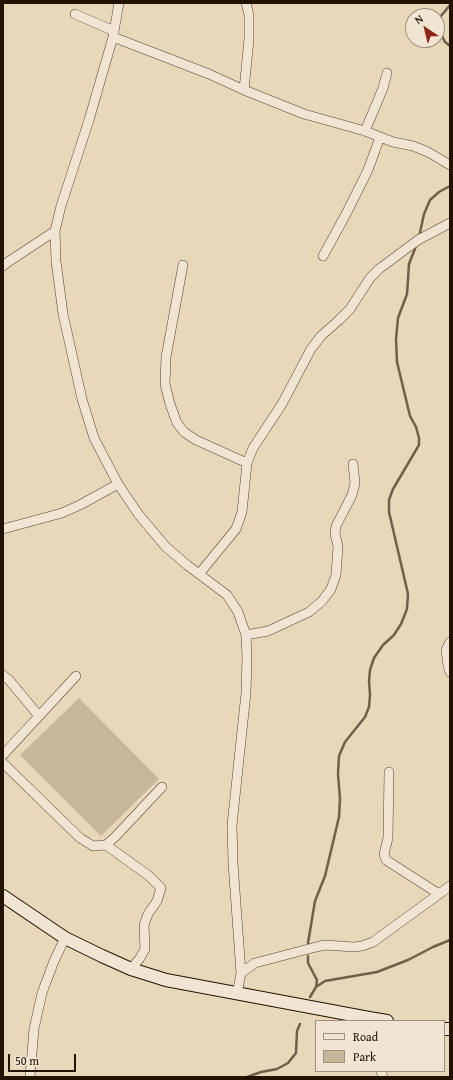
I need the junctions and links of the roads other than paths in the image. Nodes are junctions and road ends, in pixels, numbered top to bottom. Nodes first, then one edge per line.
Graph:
1 (119, 3) edge
2 (246, 3) edge
3 (75, 14) dead end
4 (113, 34) junction
5 (387, 72) dead end
6 (244, 90) junction
7 (365, 131) junction
8 (380, 137) junction
9 (450, 164) edge
10 (450, 223) edge
11 (55, 231) junction
12 (323, 256) dead end
13 (183, 265) dead end
14 (3, 266) edge
15 (247, 463) junction
16 (353, 464) dead end
17 (118, 484) junction
18 (3, 529) edge
19 (199, 574) junction
20 (246, 635) junction
21 (450, 642) edge
22 (450, 672) edge
23 (3, 675) edge
24 (76, 676) dead end
25 (39, 716) junction
26 (3, 755) edge
27 (3, 763) edge
28 (389, 772) dead end
29 (162, 787) dead end
30 (106, 845) junction
31 (450, 886) edge
32 (439, 894) junction
33 (3, 896) edge
34 (65, 938) junction
35 (131, 969) junction
36 (241, 973) junction
37 (237, 994) junction
38 (369, 1020) edge
39 (30, 1077) edge

1 - 4 street
2 - 6 street
3 - 4 street
4 - 6 street
4 - 11 street
5 - 7 street
6 - 7 street
7 - 8 street
8 - 9 street
8 - 12 street
10 - 15 street
11 - 14 street
11 - 17 street
13 - 15 street
15 - 19 street
16 - 20 street
17 - 18 street
17 - 19 street
19 - 20 street
20 - 36 street
21 - 22 street
23 - 25 street
24 - 25 street
25 - 26 street
27 - 30 street
28 - 32 street
29 - 30 street
30 - 35 street
31 - 32 street
32 - 36 street
33 - 34 street
34 - 35 street
34 - 39 street
35 - 37 street
36 - 37 street
37 - 38 street

